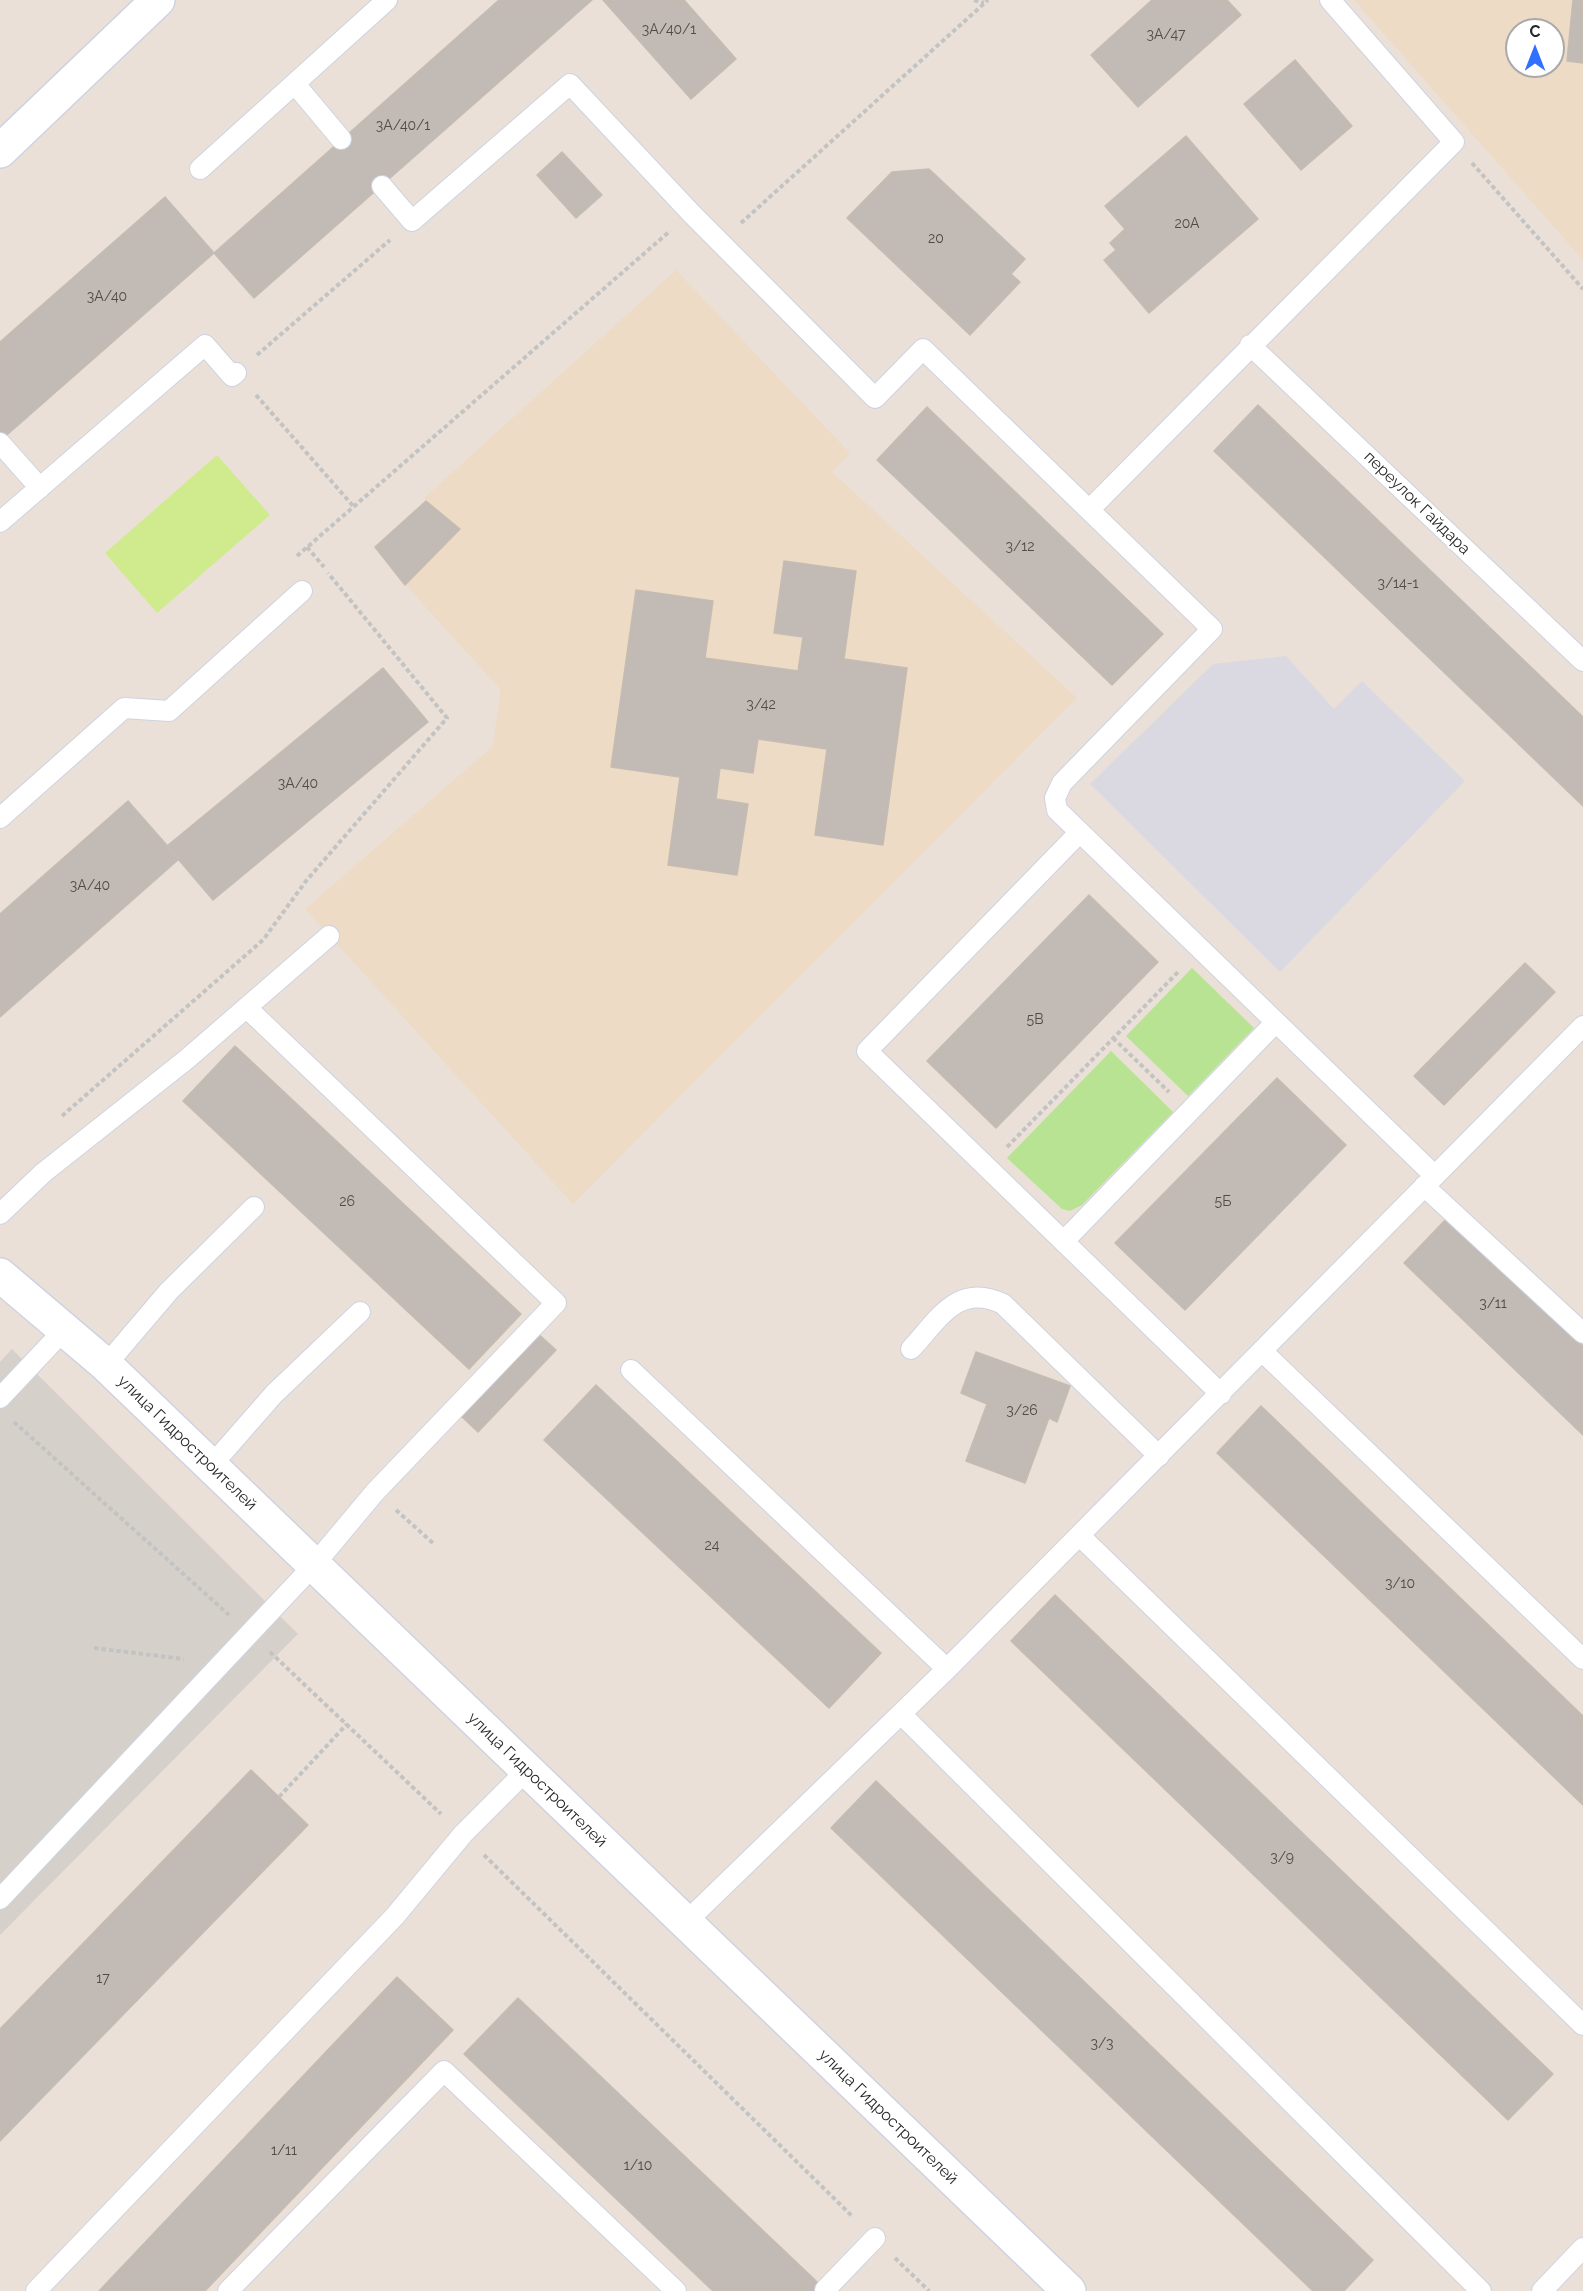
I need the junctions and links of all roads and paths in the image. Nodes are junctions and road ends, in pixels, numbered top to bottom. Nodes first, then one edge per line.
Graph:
1 (158, 0) edge
2 (387, 0) edge
3 (974, 0) edge
4 (1330, 0) edge
5 (986, 2) edge
6 (295, 84) junction
7 (341, 139) dead end
8 (1454, 142) junction
9 (0, 152) edge
10 (200, 169) dead end
11 (382, 186) dead end
12 (690, 213) junction
13 (412, 221) junction
14 (720, 242) junction
15 (1583, 289) edge
16 (1250, 345) junction
17 (242, 380) junction
18 (0, 443) edge
19 (40, 488) junction
20 (354, 507) junction
21 (1089, 510) junction
22 (0, 522) edge
23 (307, 547) junction
24 (297, 556) dead end
25 (303, 591) dead end
26 (1583, 661) edge
27 (0, 818) edge
28 (1080, 832) junction
29 (329, 936) dead end
30 (1180, 970) dead end
31 (247, 1008) junction
32 (1276, 1022) junction
33 (1583, 1026) edge
34 (1113, 1038) junction
35 (1189, 1112) junction
36 (57, 1121) dead end
37 (988, 1167) junction
38 (1430, 1181) junction
39 (254, 1208) dead end
40 (0, 1214) edge
41 (1064, 1241) junction
42 (0, 1275) edge
43 (360, 1312) dead end
44 (64, 1329) junction
45 (1583, 1333) edge
46 (911, 1349) dead end
47 (1263, 1352) junction
48 (106, 1365) junction
49 (631, 1370) dead end
50 (1221, 1394) junction
51 (0, 1398) edge
52 (1159, 1456) junction
53 (211, 1466) junction
54 (394, 1508) dead end
55 (1080, 1536) junction
56 (434, 1544) dead end
57 (314, 1565) junction
58 (94, 1648) dead end
59 (1583, 1659) edge
60 (221, 1664) junction
61 (947, 1670) junction
62 (901, 1714) junction
63 (347, 1724) dead end
64 (527, 1770) junction
65 (279, 1797) dead end
66 (0, 1899) edge
67 (686, 1923) junction
68 (1583, 2025) edge
69 (875, 2238) dead end
70 (1583, 2248) edge
71 (825, 2290) edge
72 (36, 2291) edge
73 (228, 2291) edge
74 (676, 2291) edge
75 (1069, 2291) edge
76 (1481, 2291) edge
77 (1542, 2291) edge

1 - 9 main road
2 - 6 lane
3 - 5 path
4 - 8 lane
5 - 14 path
6 - 7 lane
6 - 10 lane
8 - 15 path
8 - 16 lane
11 - 13 lane
12 - 13 lane
12 - 14 lane
12 - 20 path
13 - 17 path
14 - 21 lane
16 - 21 lane
16 - 26 lane, переулок Гайдара
17 - 19 lane
17 - 20 path
18 - 19 lane
19 - 22 lane
20 - 23 path
21 - 28 lane
23 - 24 path
23 - 36 path
25 - 27 lane
28 - 32 lane
28 - 37 lane
29 - 31 lane
30 - 34 path
31 - 40 lane
31 - 57 lane
32 - 35 lane
32 - 38 lane
33 - 38 lane
34 - 35 path
34 - 37 path
35 - 41 lane
37 - 41 lane
38 - 45 lane
38 - 47 lane
39 - 48 lane
41 - 50 lane
42 - 44 main road, улица Гидростроителей
43 - 53 lane
44 - 48 main road, улица Гидростроителей
44 - 51 lane
46 - 52 lane
47 - 50 lane
47 - 59 lane
48 - 53 main road, улица Гидростроителей
49 - 61 lane
50 - 52 lane
52 - 55 lane
53 - 57 main road, улица Гидростроителей
54 - 56 path
55 - 61 lane
55 - 68 lane
57 - 60 lane
57 - 64 main road, улица Гидростроителей
58 - 60 path
60 - 66 lane
61 - 62 lane
62 - 67 lane
62 - 76 lane
63 - 65 path
64 - 67 main road, улица Гидростроителей
64 - 72 lane
67 - 75 main road, улица Гидростроителей
69 - 71 lane
70 - 77 lane
73 - 74 lane

